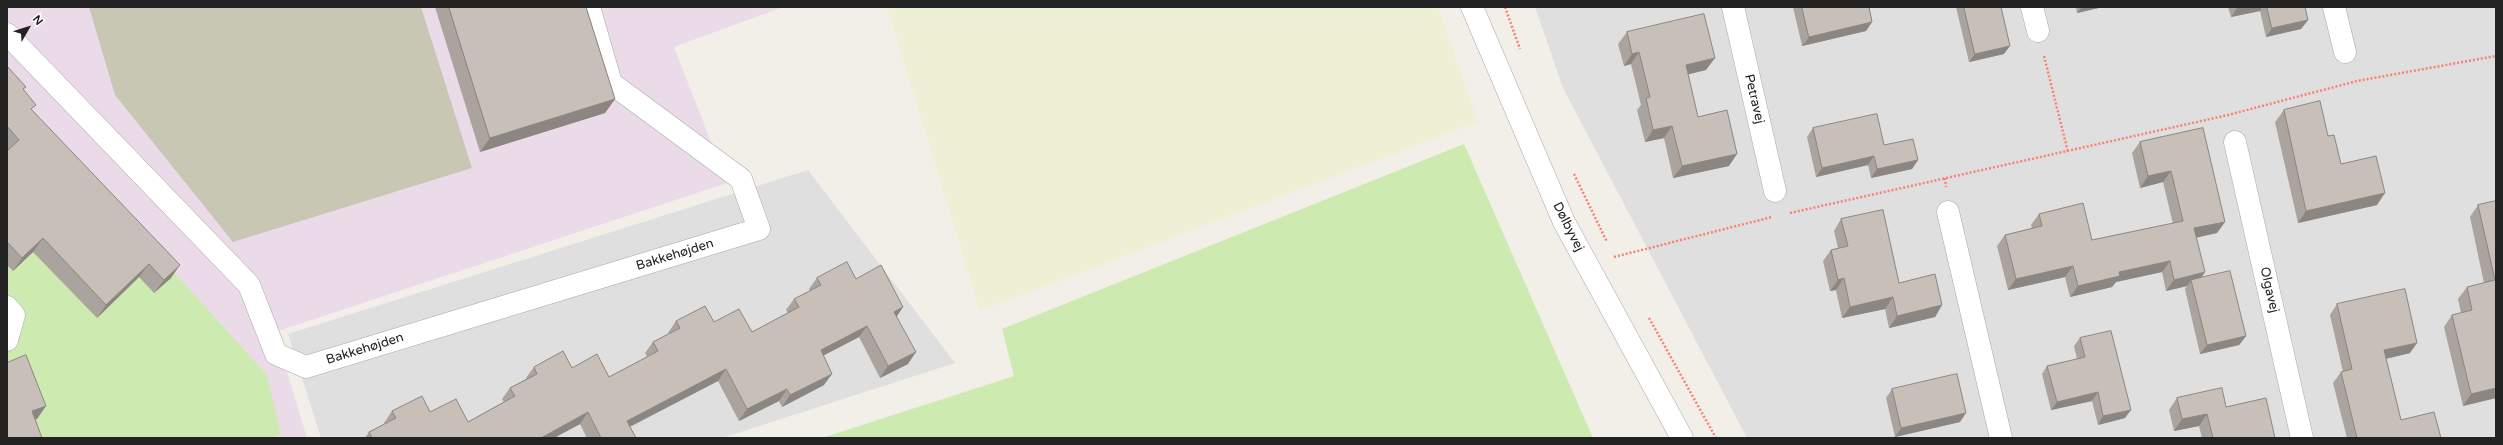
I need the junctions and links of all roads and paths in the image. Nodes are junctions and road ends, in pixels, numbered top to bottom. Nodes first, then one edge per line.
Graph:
1 (589, 7) edge
2 (1472, 7) edge
3 (1504, 7) edge
4 (1733, 7) edge
5 (2032, 7) edge
6 (2334, 7) edge
7 (2038, 31) joint
8 (7, 34) edge
9 (1522, 51) dead end
10 (2345, 52) dead end
11 (2496, 56) edge
12 (2235, 142) dead end
13 (2068, 152) junction
14 (1574, 173) dead end
15 (1775, 191) dead end
16 (1948, 212) dead end
17 (1787, 214) dead end
18 (1779, 216) dead end
19 (1608, 243) dead end
20 (1611, 250) dead end
21 (1614, 257) junction
22 (1618, 264) dead end
23 (7, 307) edge
24 (1646, 313) dead end
25 (7, 340) edge
26 (1682, 438) edge
27 (1716, 438) edge
28 (2001, 438) edge
29 (2302, 438) edge

1 - 8 street, Bakkehøjden
2 - 26 street, Dølbyvej
3 - 9 path
4 - 15 street, Petravej
5 - 7 street
6 - 10 street
7 - 13 path
11 - 13 path
12 - 29 street, Olgavej
13 - 17 path
14 - 19 path
16 - 28 street
18 - 21 path
20 - 21 path
21 - 22 path
23 - 25 street
24 - 27 path

